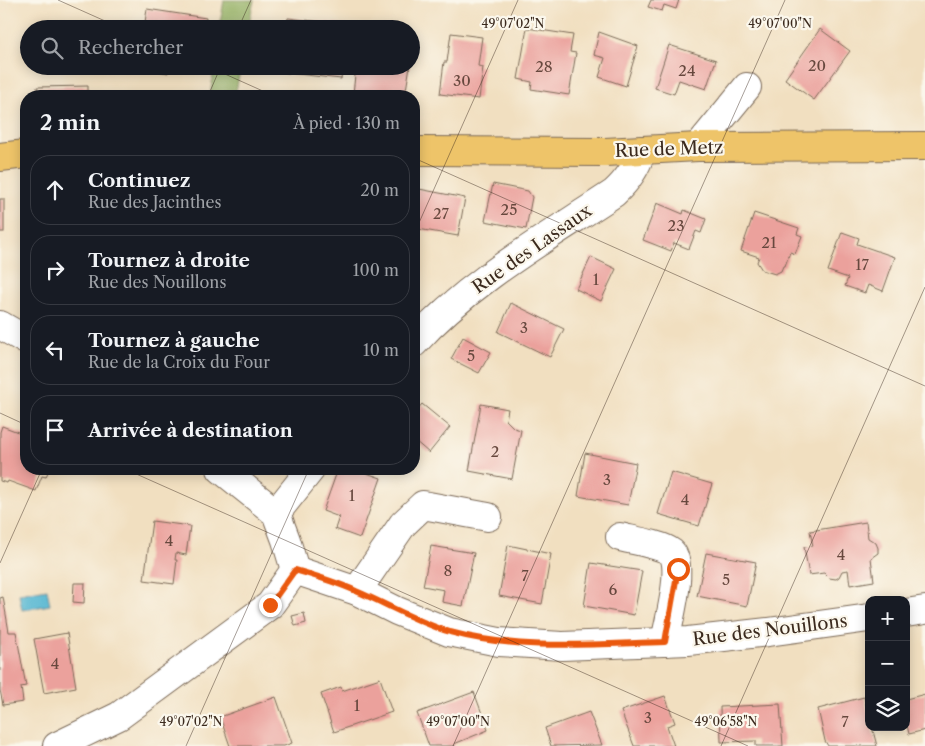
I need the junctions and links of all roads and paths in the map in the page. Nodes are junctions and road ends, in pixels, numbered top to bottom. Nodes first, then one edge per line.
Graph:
1 (747, 87) dead end
2 (925, 146) edge
3 (698, 147) junction
4 (642, 150) junction
5 (420, 151) edge
6 (20, 155) edge
7 (0, 157) edge
8 (0, 325) edge
9 (420, 336) edge
10 (20, 337) edge
11 (228, 475) edge
12 (306, 475) edge
13 (276, 513) junction
14 (488, 517) dead end
15 (620, 536) dead end
16 (295, 570) junction
17 (357, 591) junction
18 (925, 610) edge
19 (910, 612) edge
20 (865, 619) edge
21 (665, 642) junction
22 (57, 746) edge

1 - 3 street
2 - 3 main road, Rue de Metz
3 - 4 main road, Rue de Metz
4 - 5 main road, Rue de Metz
4 - 9 street, Rue des Lassaux
6 - 7 main road
8 - 10 street
11 - 13 street
12 - 13 street
13 - 16 street
14 - 17 street
15 - 21 street
16 - 17 street, Rue des Nouillons
16 - 22 street
17 - 21 street, Rue des Nouillons
18 - 19 street
20 - 21 street, Rue des Nouillons

